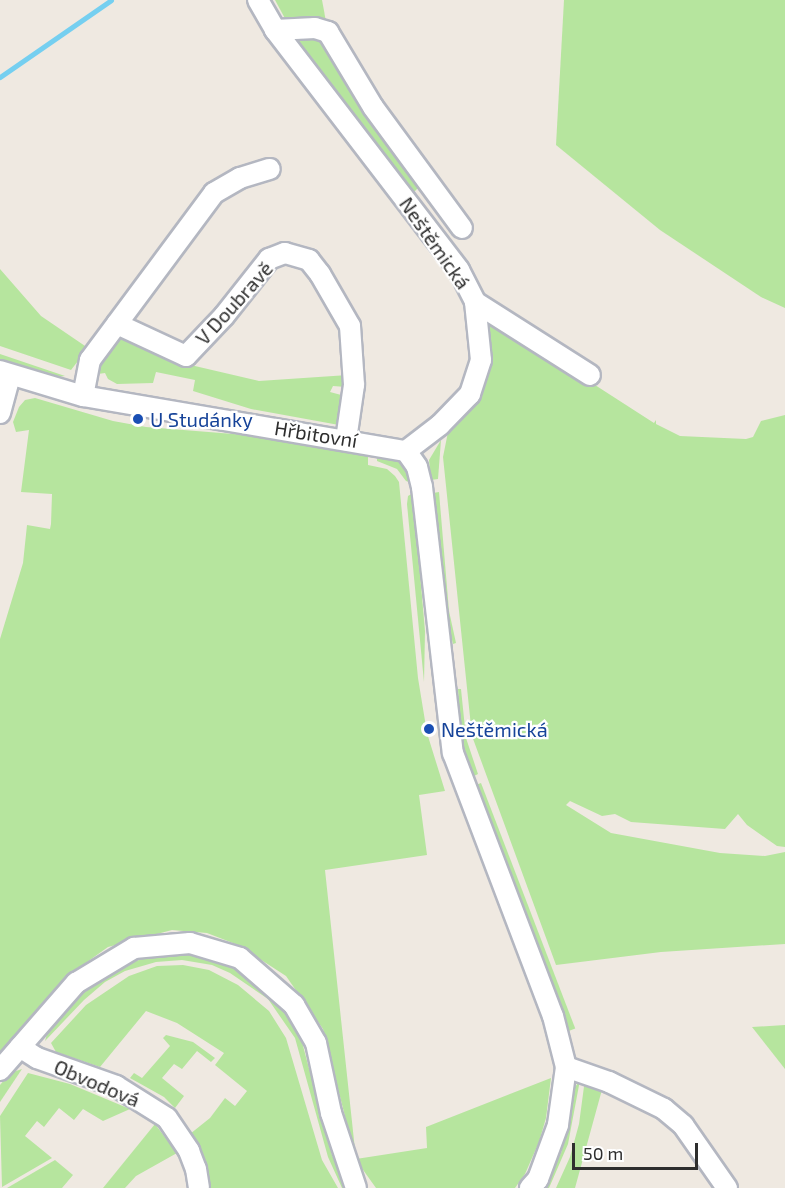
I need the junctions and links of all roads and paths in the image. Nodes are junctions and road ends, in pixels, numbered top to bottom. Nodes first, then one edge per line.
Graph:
1 (258, 0) edge
2 (274, 30) junction
3 (270, 169) dead end
4 (462, 228) dead end
5 (475, 302) junction
6 (117, 324) junction
7 (5, 373) edge
8 (590, 375) dead end
9 (83, 396) junction
10 (0, 413) edge
11 (346, 440) junction
12 (406, 451) junction
13 (20, 1047) junction
14 (566, 1067) junction
15 (0, 1070) edge
16 (199, 1188) edge
17 (356, 1188) edge
18 (530, 1188) edge
19 (727, 1188) edge

1 - 2 street, Neštěmická
2 - 4 street
2 - 5 street, Neštěmická
3 - 6 street
5 - 8 street
5 - 12 street, Neštěmická
6 - 9 street
6 - 11 street, V Doubravě
7 - 9 street, Hřbitovní
7 - 10 street
9 - 11 street, Hřbitovní
11 - 12 street, Hřbitovní
12 - 14 street
13 - 15 street
13 - 16 street, Obvodová
13 - 17 street
14 - 18 street
14 - 19 street

